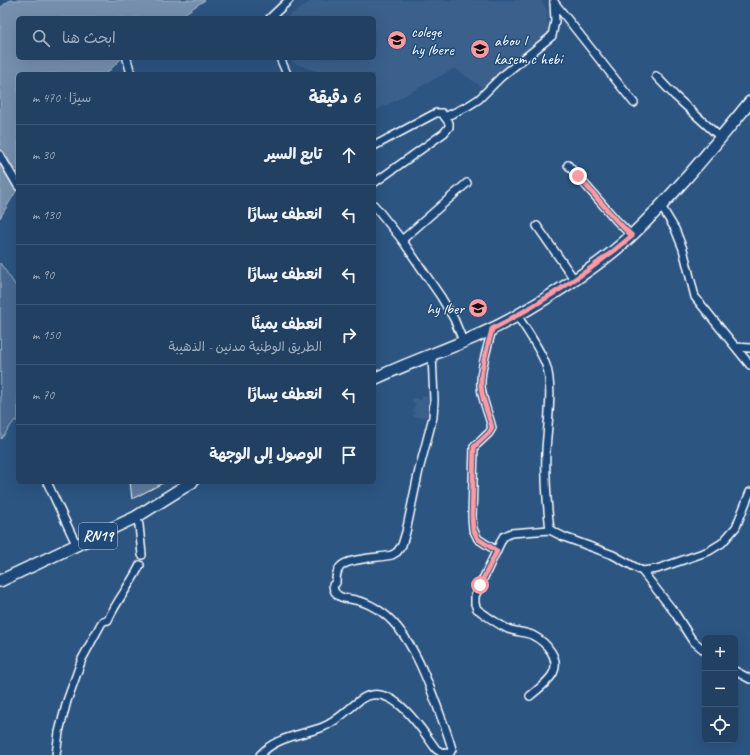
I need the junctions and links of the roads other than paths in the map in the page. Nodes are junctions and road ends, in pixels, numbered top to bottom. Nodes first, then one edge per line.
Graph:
1 (290, 0) edge
2 (554, 1) edge
3 (272, 16) edge
4 (127, 60) edge
5 (281, 60) edge
6 (131, 72) edge
7 (286, 72) edge
8 (656, 76) dead end
9 (750, 102) edge
10 (634, 103) dead end
11 (445, 116) junction
12 (721, 138) junction
13 (376, 145) edge
14 (0, 155) edge
15 (568, 165) dead end
16 (376, 182) edge
17 (16, 183) edge
18 (467, 183) dead end
19 (661, 206) junction
20 (376, 208) edge
21 (538, 226) dead end
22 (632, 236) junction
23 (402, 240) junction
24 (574, 279) junction
25 (517, 315) junction
26 (492, 329) junction
27 (462, 341) junction
28 (736, 347) junction
29 (750, 348) edge
30 (432, 355) junction
31 (750, 365) edge
32 (376, 377) edge
33 (48, 484) edge
34 (186, 484) edge
35 (750, 492) edge
36 (136, 517) junction
37 (550, 530) junction
38 (77, 546) junction
39 (497, 551) junction
40 (142, 555) dead end
41 (140, 565) dead end
42 (642, 571) junction
43 (0, 581) edge
44 (702, 648) edge
45 (738, 673) edge
46 (750, 679) edge
47 (530, 696) dead end
48 (56, 755) edge
49 (260, 755) edge

1 - 3 street
2 - 10 street
2 - 11 street
4 - 6 street
5 - 7 street
8 - 12 street
9 - 12 main road
11 - 13 street
11 - 16 street
12 - 19 main road
14 - 17 street
15 - 22 street
18 - 23 street
19 - 22 main road
19 - 28 street
20 - 23 street
21 - 24 street
22 - 24 main road
23 - 27 street
24 - 25 main road
25 - 26 main road
25 - 37 street
26 - 27 main road
26 - 39 street
27 - 30 main road
28 - 29 street
28 - 31 street
30 - 32 main road
30 - 49 street
33 - 38 street
34 - 36 main road, RN19
35 - 42 street
36 - 38 main road, RN19
36 - 40 street
37 - 39 street
37 - 42 street
38 - 43 main road, RN19
39 - 47 street
41 - 48 street
42 - 44 street
45 - 46 street

